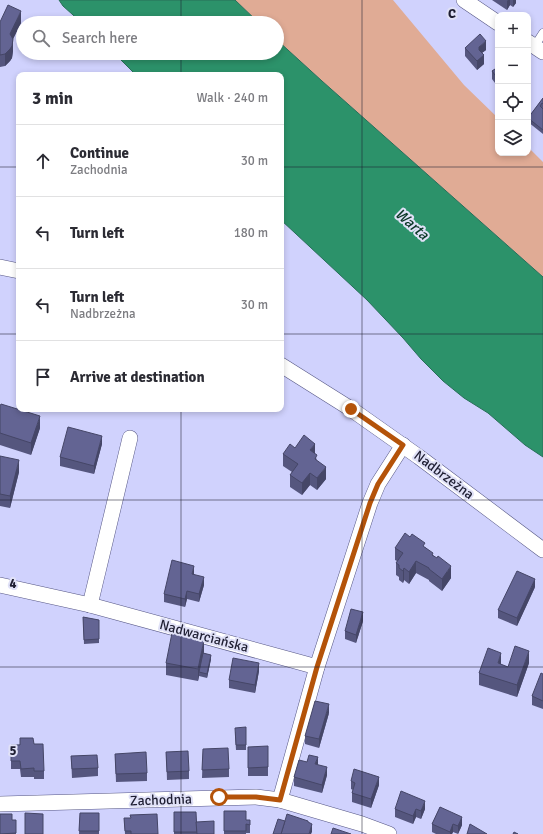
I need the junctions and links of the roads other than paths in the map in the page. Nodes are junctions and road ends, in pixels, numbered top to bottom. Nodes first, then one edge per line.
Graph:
1 (464, 0) edge
2 (495, 20) edge
3 (543, 33) edge
4 (535, 47) edge
5 (0, 267) edge
6 (16, 271) edge
7 (284, 367) edge
8 (130, 438) dead end
9 (403, 445) junction
10 (543, 550) edge
11 (0, 586) edge
12 (90, 605) junction
13 (317, 667) junction
14 (280, 800) junction
15 (0, 804) edge
16 (389, 834) edge

1 - 2 street
3 - 4 lane
5 - 6 street
7 - 9 street, Nadbrzeżna
8 - 12 street
9 - 10 street, Nadbrzeżna
9 - 13 street
11 - 12 street, Nadwarciańska
12 - 13 street, Nadwarciańska
13 - 14 street
14 - 15 street, Zachodnia
14 - 16 street, Zachodnia

